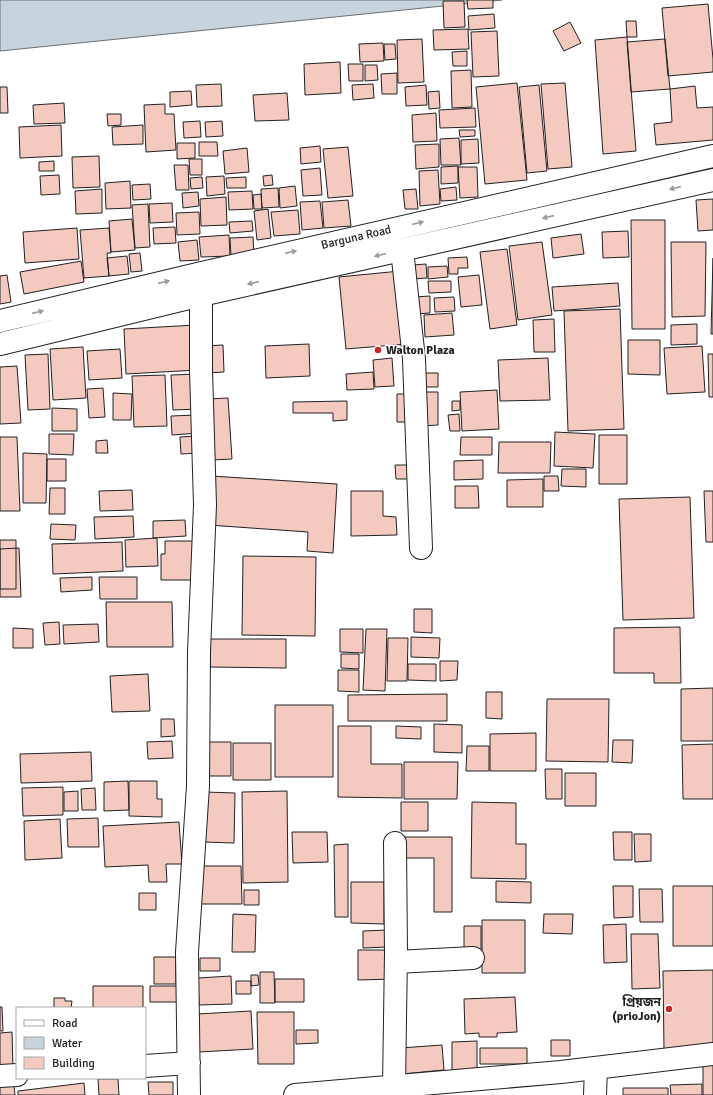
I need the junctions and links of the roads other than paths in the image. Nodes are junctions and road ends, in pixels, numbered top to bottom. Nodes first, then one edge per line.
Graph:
1 (713, 156) edge
2 (713, 180) edge
3 (402, 250) junction
4 (201, 295) junction
5 (0, 321) edge
6 (0, 344) edge
7 (421, 548) dead end
8 (395, 843) dead end
9 (473, 958) dead end
10 (396, 962) junction
11 (713, 1054) edge
12 (189, 1063) junction
13 (146, 1066) edge
14 (596, 1068) junction
15 (16, 1075) edge
16 (0, 1076) edge
17 (394, 1086) junction
18 (189, 1095) edge
19 (295, 1095) edge
20 (596, 1095) edge

5 -> 1 street, Barguna Road
2 -> 3 street, Barguna Road
3 -> 4 street, Barguna Road
3 - 7 street
4 - 6 street, Barguna Road
4 - 12 street
8 - 10 street
9 - 10 street
10 - 17 street
11 - 14 street
12 - 13 street
12 - 18 street
14 - 17 street
14 - 20 street
15 - 16 street
17 - 19 street

